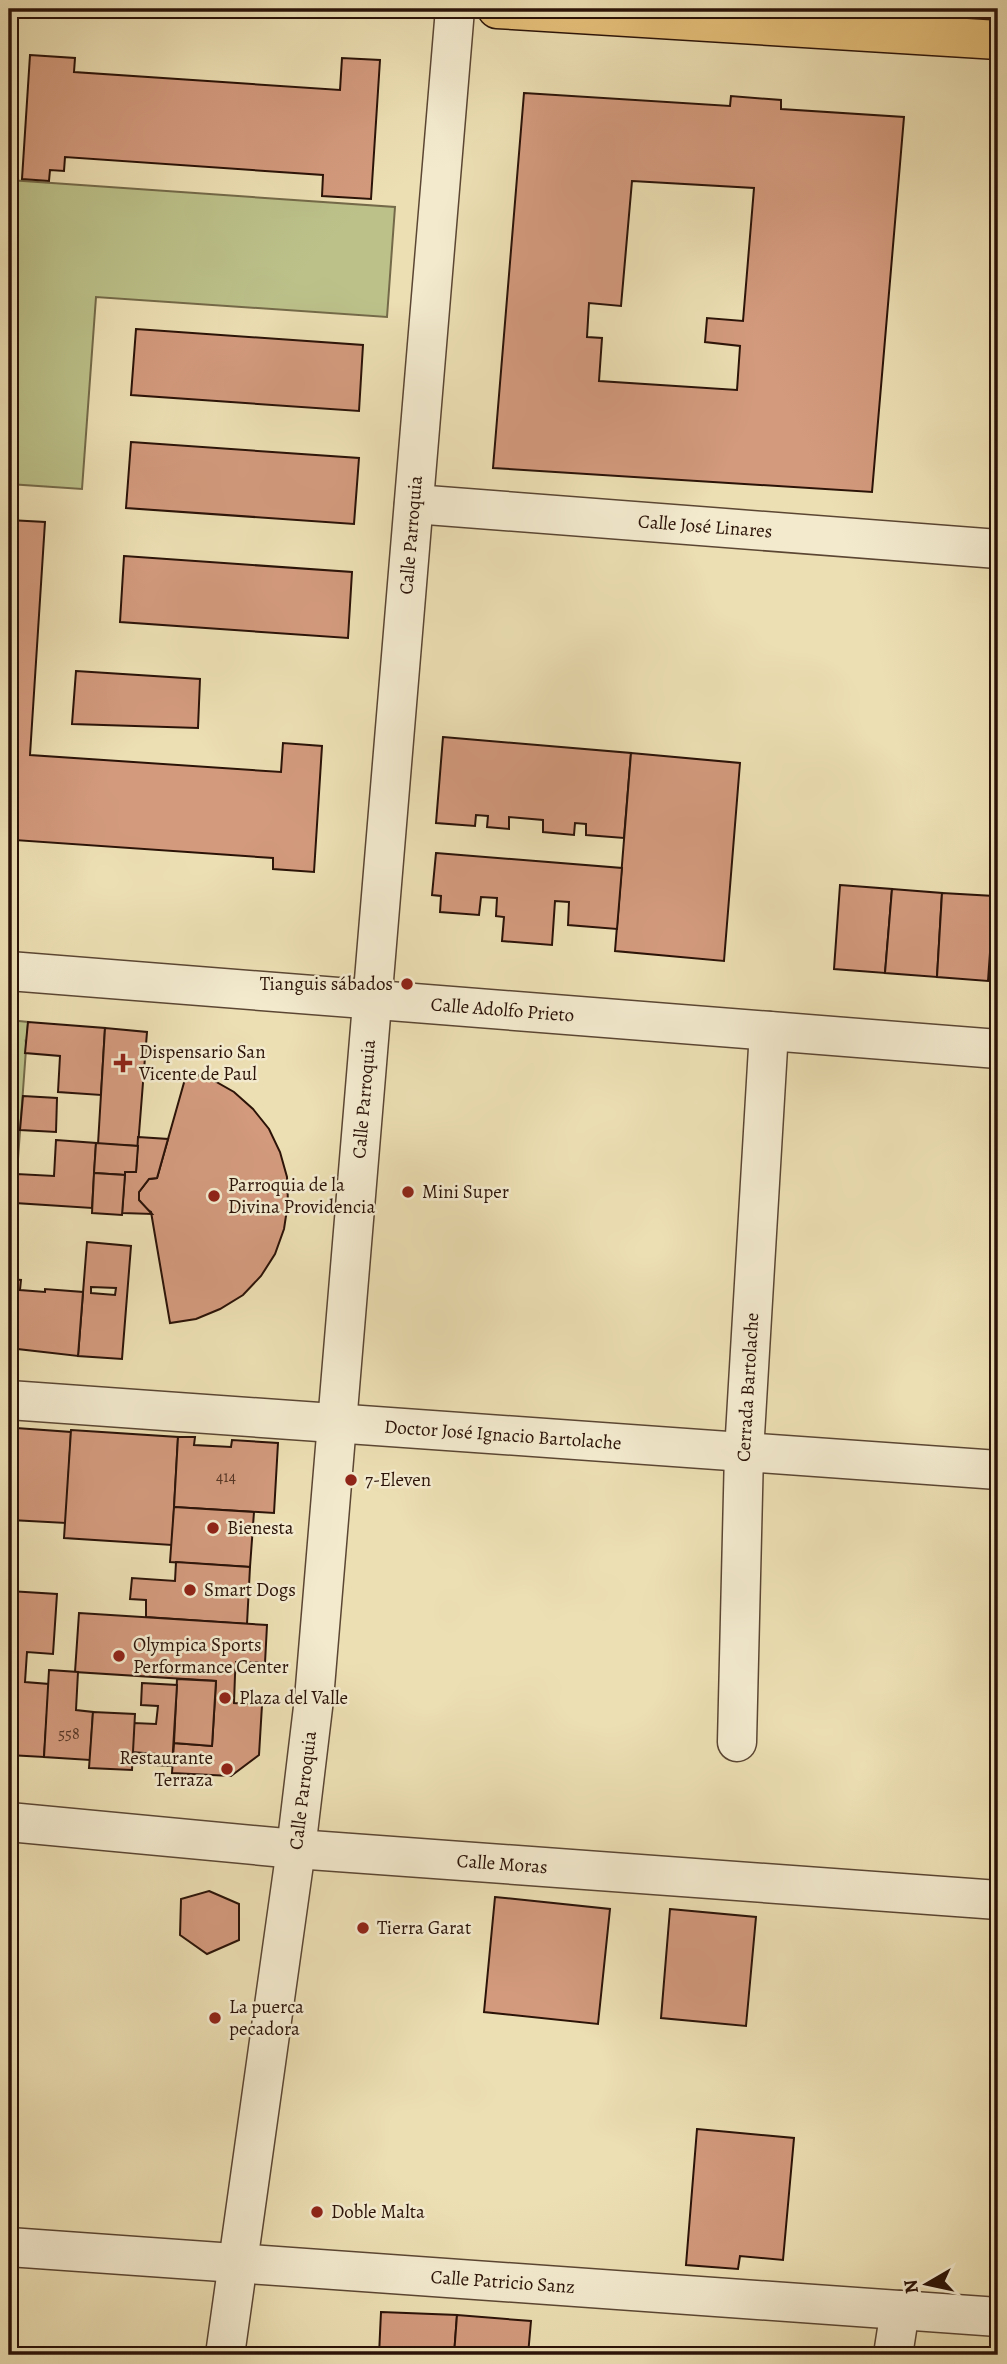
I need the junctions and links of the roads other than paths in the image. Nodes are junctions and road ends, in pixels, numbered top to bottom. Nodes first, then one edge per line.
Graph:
1 (455, 9) edge
2 (497, 9) edge
3 (998, 40) edge
4 (414, 504) junction
5 (998, 549) edge
6 (9, 971) edge
7 (372, 1001) junction
8 (769, 1031) junction
9 (998, 1049) edge
10 (9, 1400) edge
11 (337, 1425) junction
12 (744, 1452) junction
13 (998, 1470) edge
14 (737, 1742) dead end
15 (9, 1822) edge
16 (296, 1849) junction
17 (998, 1900) edge
18 (9, 2247) edge
19 (237, 2263) junction
20 (900, 2311) junction
21 (998, 2318) edge
22 (225, 2355) edge
23 (893, 2355) edge

1 - 4 street, Calle Parroquia
2 - 3 main road
4 - 5 street, Calle José Linares
4 - 7 street, Calle Parroquia
6 - 7 street, Calle Adolfo Prieto
7 - 8 street, Calle Adolfo Prieto
7 - 11 street, Calle Parroquia
8 - 9 street, Calle Adolfo Prieto
8 - 12 street, Cerrada Bartolache
10 - 11 street, Doctor José Ignacio Bartolache
11 - 12 street, Doctor José Ignacio Bartolache
11 - 16 street, Calle Parroquia
12 - 13 street, Doctor José Ignacio Bartolache
12 - 14 street, Cerrada Bartolache
15 - 16 street, Calle Moras
16 - 17 street, Calle Moras
16 - 19 street, Calle Parroquia
18 - 19 street, Calle Patricio Sanz
19 - 20 street, Calle Patricio Sanz
19 - 22 street, Calle Parroquia
20 - 21 street, Calle Patricio Sanz
20 - 23 street

